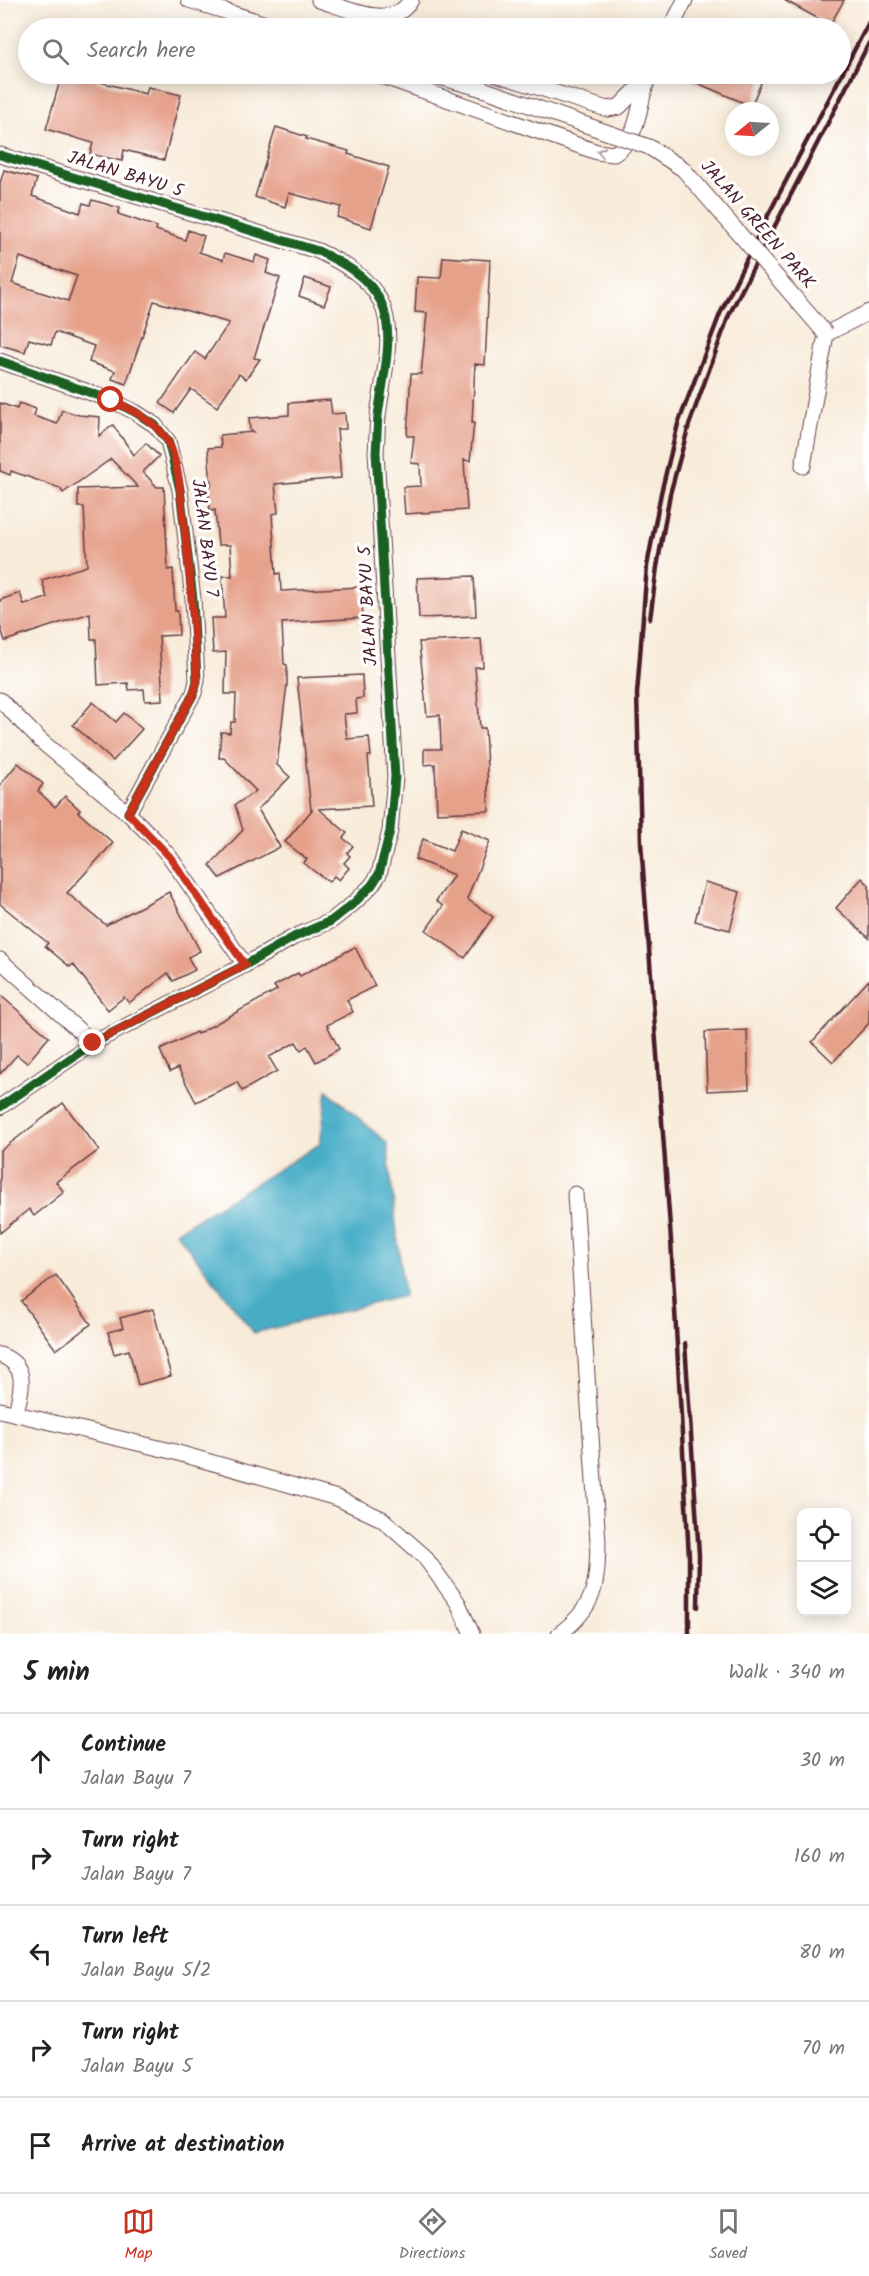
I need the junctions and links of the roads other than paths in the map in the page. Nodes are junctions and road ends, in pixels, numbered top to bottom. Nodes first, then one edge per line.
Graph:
1 (189, 0) edge
2 (319, 0) edge
3 (411, 0) edge
4 (685, 0) edge
5 (247, 18) edge
6 (677, 18) edge
7 (404, 84) edge
8 (465, 84) edge
9 (528, 84) edge
10 (640, 84) edge
11 (647, 84) edge
12 (0, 155) edge
13 (869, 312) edge
14 (826, 334) junction
15 (0, 361) edge
16 (803, 466) dead end
17 (0, 700) edge
18 (128, 813) junction
19 (0, 960) edge
20 (245, 965) junction
21 (93, 1043) junction
22 (0, 1107) edge
23 (575, 1194) dead end
24 (0, 1355) edge
25 (0, 1410) edge
26 (16, 1413) junction
27 (472, 1634) edge
28 (559, 1634) edge

1 - 5 street
2 - 3 street
4 - 6 street
11 -> 7 street
8 - 14 street, JALAN GREEN PARK, bridge
9 - 10 street
12 - 20 street, JALAN BAYU 5
13 - 14 street
14 - 16 street
15 - 18 street, JALAN BAYU 7
17 - 18 street
18 - 20 street
19 - 21 street
20 - 21 street, JALAN BAYU 5
21 - 22 street, JALAN BAYU 5
23 - 28 street
24 - 26 street
25 - 26 street
26 - 27 street

